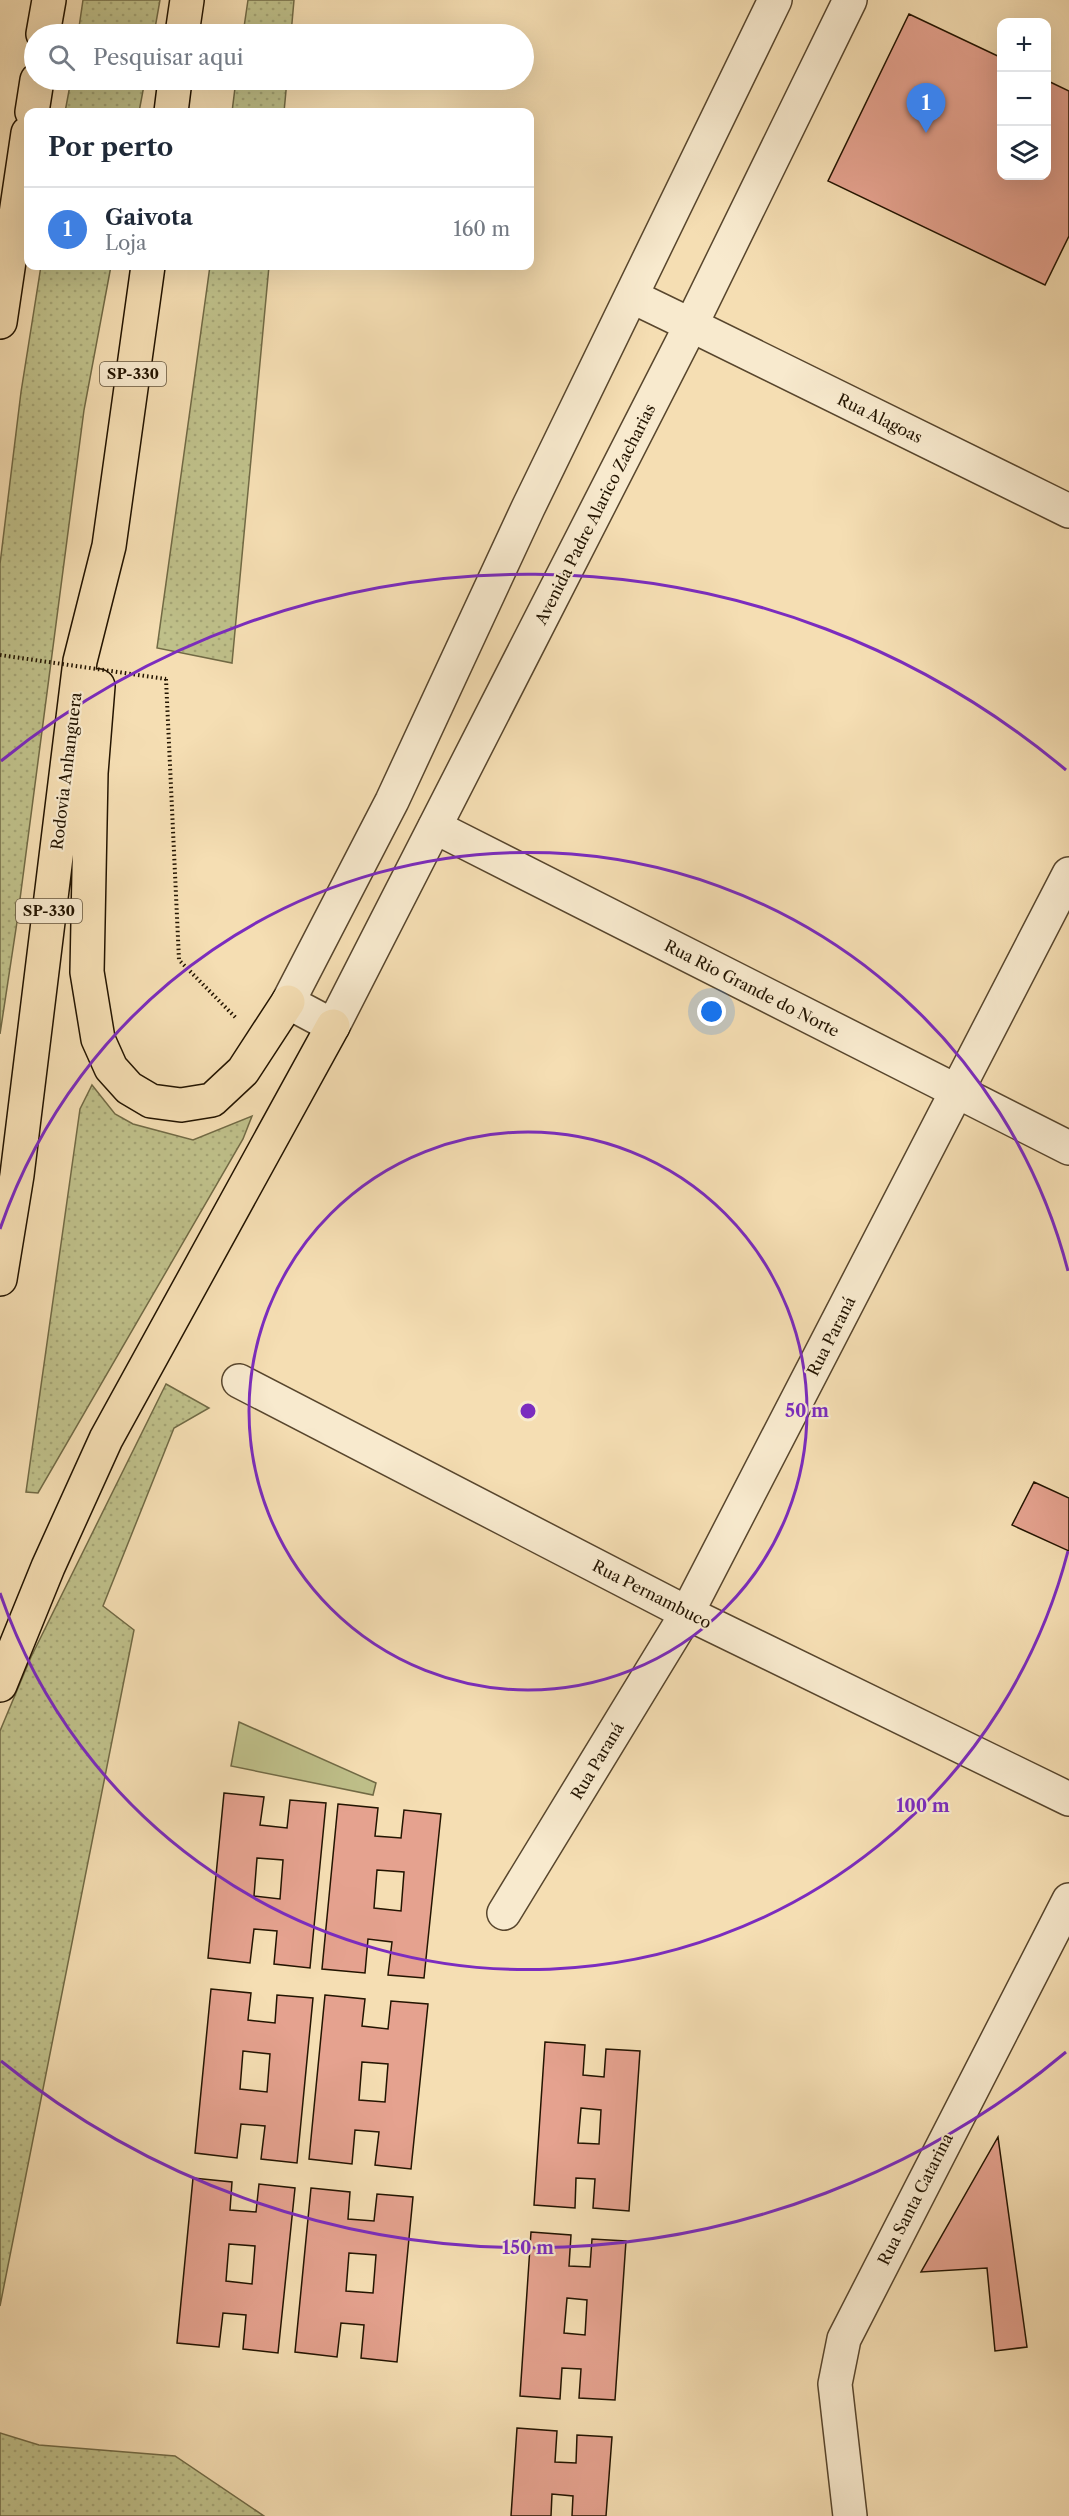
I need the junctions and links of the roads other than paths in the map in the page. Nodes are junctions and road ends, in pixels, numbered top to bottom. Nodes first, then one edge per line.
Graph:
1 (49, 0) edge
2 (187, 0) edge
3 (775, 0) edge
4 (850, 0) edge
5 (45, 24) edge
6 (183, 24) edge
7 (35, 90) edge
8 (174, 90) edge
9 (33, 108) edge
10 (172, 108) edge
11 (24, 160) edge
12 (147, 270) edge
13 (631, 296) junction
14 (0, 322) edge
15 (691, 325) junction
16 (1069, 511) edge
17 (109, 546) junction
18 (392, 801) junction
19 (435, 827) junction
20 (1069, 874) edge
21 (288, 1002) junction
22 (333, 1026) junction
23 (957, 1092) junction
24 (1069, 1148) edge
25 (0, 1279) edge
26 (239, 1381) dead end
27 (687, 1613) junction
28 (0, 1685) edge
29 (1069, 1799) edge
30 (1069, 1900) edge
31 (504, 1913) dead end
32 (850, 2516) edge

1 - 5 highway
2 - 6 highway
3 - 13 street
4 - 15 street, Avenida Padre Alarico Zacharias
7 - 9 highway
8 - 10 highway
11 - 14 highway
12 - 17 highway, Rodovia Anhanguera / SP-330
13 - 15 street, Rua Alagoas
13 - 18 street
15 - 16 street, Rua Alagoas
15 - 19 street, Avenida Padre Alarico Zacharias
17 - 21 highway
17 - 25 highway, Rodovia Anhanguera / SP-330
18 - 19 street, Rua Rio Grande do Norte
18 - 21 street
19 - 22 street, Avenida Padre Alarico Zacharias
19 - 23 street, Rua Rio Grande do Norte
20 - 23 street, Rua Paraná
21 - 22 street
22 - 28 highway
23 - 24 street, Rua Rio Grande do Norte
23 - 27 street, Rua Paraná
26 - 27 street, Rua Pernambuco
27 - 29 street, Rua Pernambuco
27 - 31 street, Rua Paraná
30 - 32 street, Rua Santa Catarina

